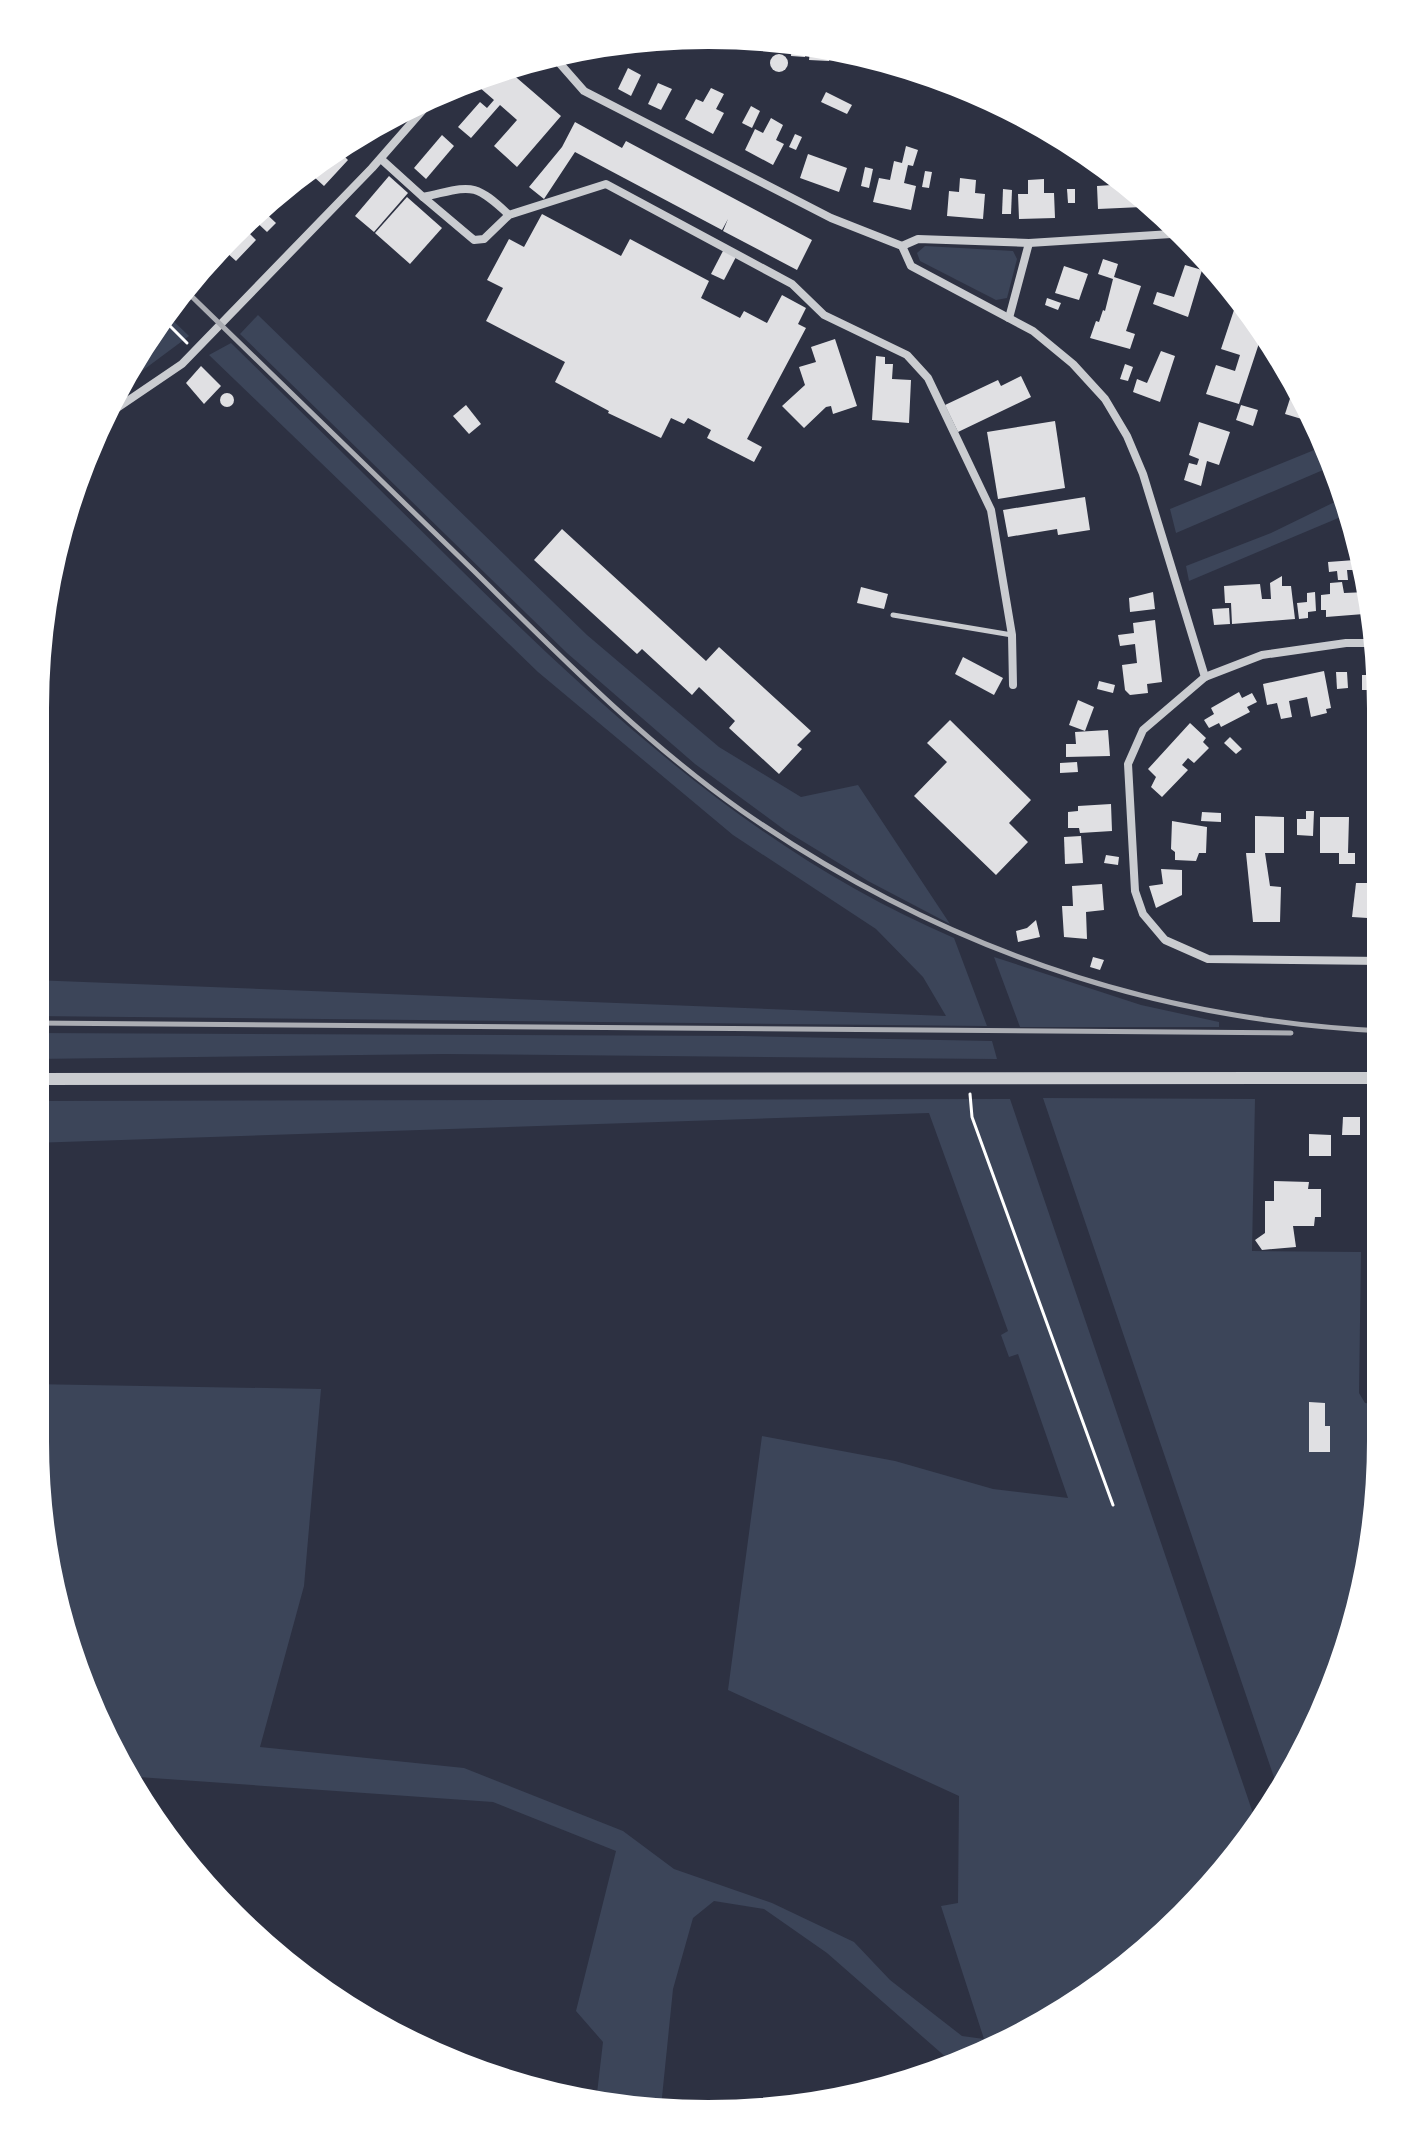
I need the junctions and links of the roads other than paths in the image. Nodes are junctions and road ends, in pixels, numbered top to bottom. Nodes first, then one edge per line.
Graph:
1 (558, 62) edge
2 (426, 107) edge
3 (381, 159) junction
4 (423, 197) junction
5 (509, 215) junction
6 (1173, 234) edge
7 (1029, 243) junction
8 (902, 246) junction
9 (1009, 318) junction
10 (114, 410) edge
11 (893, 615) dead end
12 (1012, 635) junction
13 (1368, 643) edge
14 (1205, 677) junction
15 (1013, 685) dead end
16 (1372, 961) edge
17 (1372, 1078) edge
18 (44, 1079) edge

1 - 8 street
2 - 3 street
3 - 4 street
3 - 10 street
4 - 5 street
4 - 5 street
5 - 12 street
6 - 7 street
7 - 8 street
7 - 9 street
8 - 9 street
9 - 14 street
11 - 12 lane
12 - 15 street
13 - 14 street
14 - 16 street
17 - 18 street

